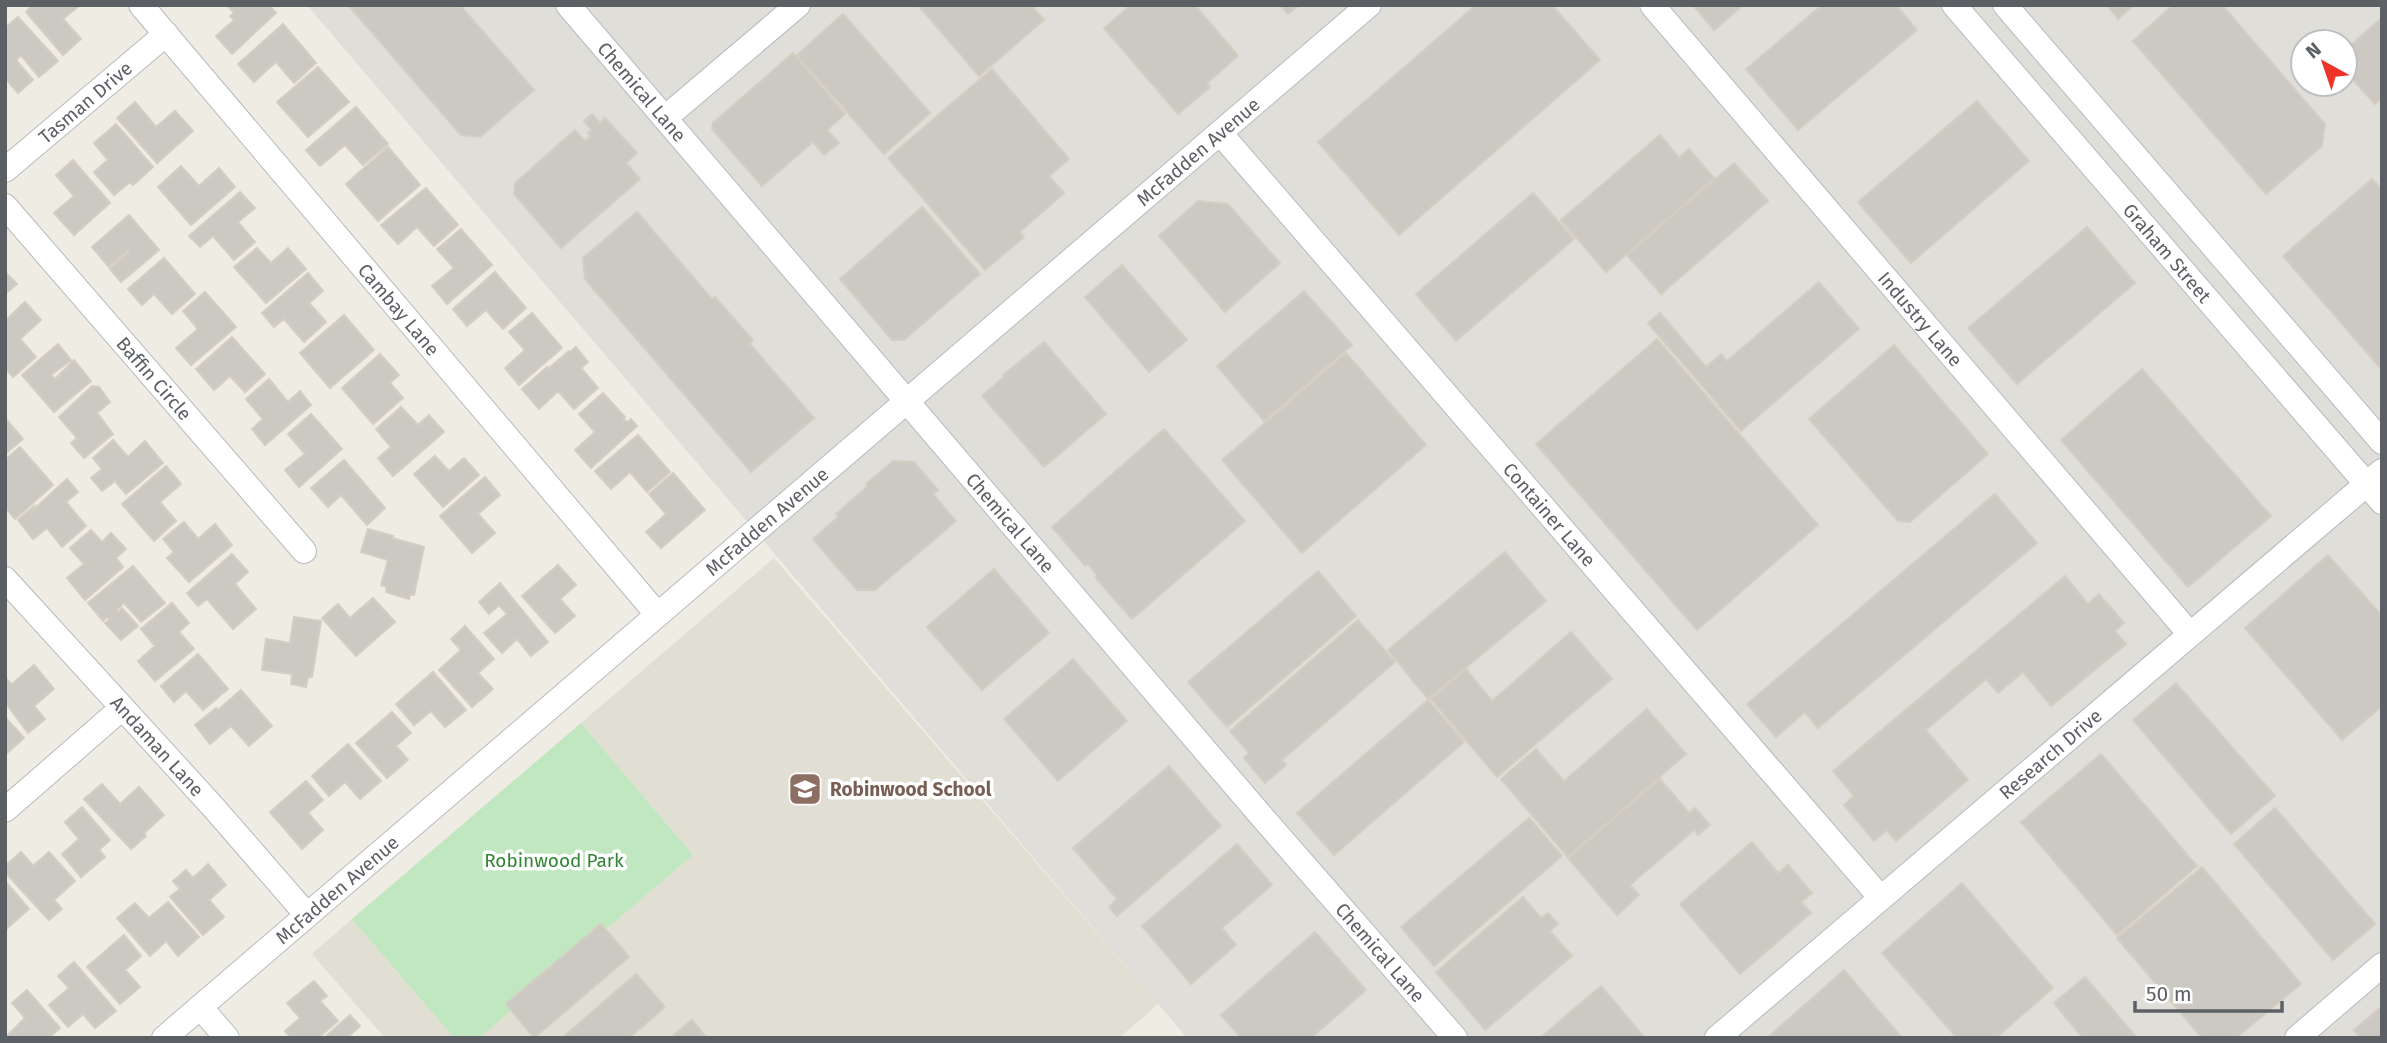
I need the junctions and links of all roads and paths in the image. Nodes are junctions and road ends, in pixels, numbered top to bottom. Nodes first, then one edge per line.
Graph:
1 (141, 5) edge
2 (568, 5) edge
3 (799, 5) edge
4 (1369, 5) edge
5 (1652, 5) edge
6 (1954, 5) edge
7 (2005, 5) edge
8 (166, 34) junction
9 (2069, 79) junction
10 (2039, 105) junction
11 (665, 118) junction
12 (1220, 133) junction
13 (5, 170) edge
14 (5, 206) edge
15 (906, 401) junction
16 (2382, 442) edge
17 (2377, 486) edge
18 (304, 551) dead end
19 (5, 579) edge
20 (657, 614) junction
21 (2189, 633) junction
22 (121, 709) junction
23 (5, 810) edge
24 (1880, 897) junction
25 (307, 915) junction
26 (2382, 965) edge
27 (200, 1007) junction
28 (164, 1038) edge
29 (227, 1038) edge
30 (1455, 1038) edge
31 (1717, 1038) edge
32 (2297, 1038) edge

1 - 8 street, Cambay Lane
2 - 11 street, Chemical Lane
3 - 11 street
4 - 12 street, McFadden Avenue
5 - 21 street, Industry Lane
6 - 10 street, Graham Street
7 - 9 street, Graham Street
8 - 13 street, Tasman Drive
8 - 20 street, Cambay Lane
9 - 10 street
9 - 16 street, Graham Street
10 - 17 street, Graham Street
11 - 15 street, Chemical Lane
12 - 15 street, McFadden Avenue
12 - 24 street, Container Lane
14 - 18 street, Baffin Circle
15 - 20 street, McFadden Avenue
15 - 30 street, Chemical Lane
17 - 21 street, Research Drive
19 - 22 street, Andaman Lane
20 - 25 street, McFadden Avenue
21 - 24 street, Research Drive
22 - 23 street
22 - 25 street, Andaman Lane
24 - 31 street, Research Drive
25 - 27 street, McFadden Avenue
26 - 32 street
27 - 28 street, McFadden Avenue
27 - 29 street

